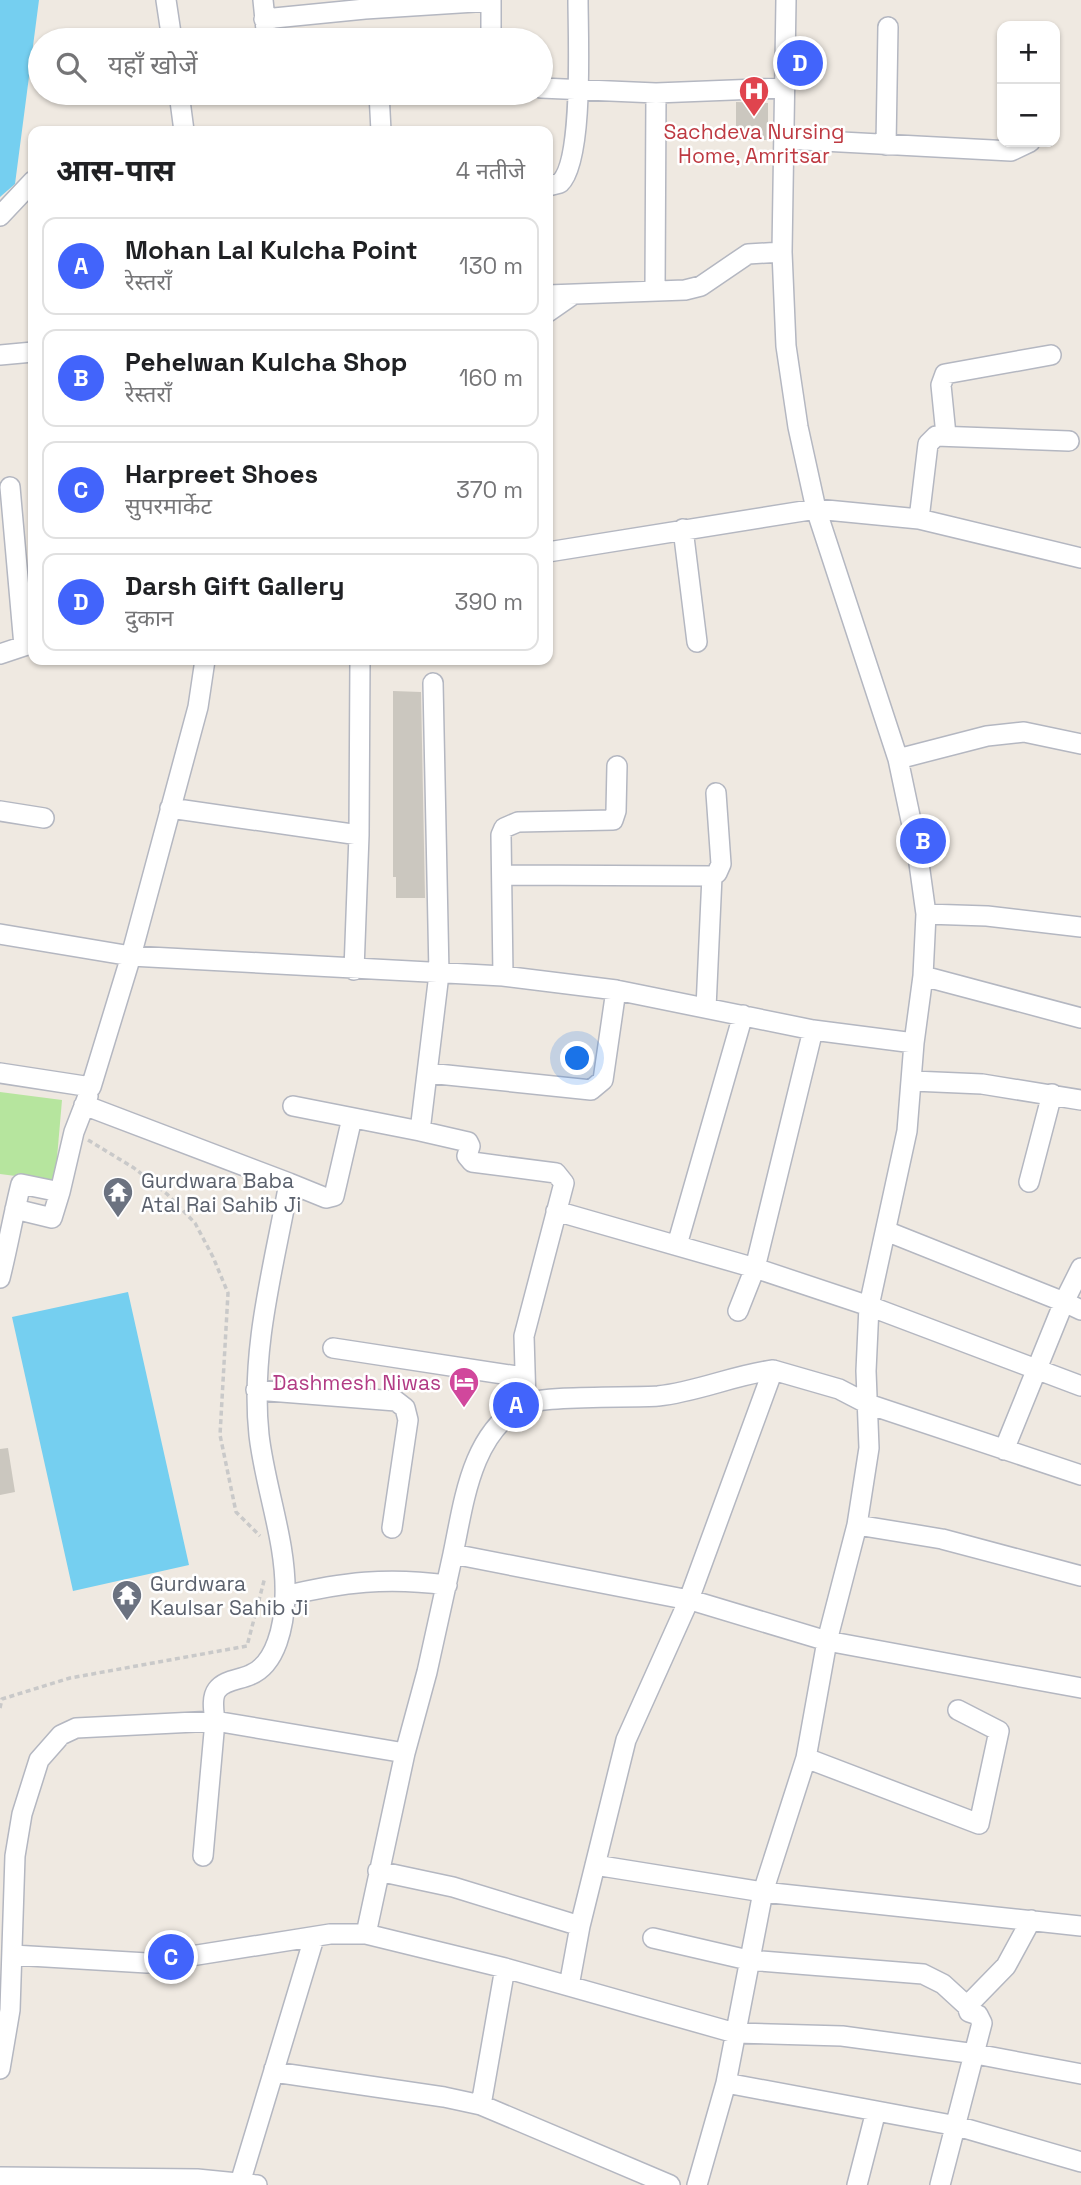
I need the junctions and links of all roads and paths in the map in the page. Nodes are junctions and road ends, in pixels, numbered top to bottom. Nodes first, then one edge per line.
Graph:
1 (166, 0) edge
2 (578, 0) edge
3 (786, 0) edge
4 (491, 1) edge
5 (263, 10) edge
6 (888, 27) dead end
7 (170, 28) edge
8 (265, 28) edge
9 (491, 28) edge
10 (553, 88) edge
11 (579, 88) junction
12 (783, 88) junction
13 (656, 93) junction
14 (181, 105) edge
15 (380, 105) edge
16 (183, 126) edge
17 (381, 126) edge
18 (785, 139) junction
19 (886, 145) junction
20 (1019, 147) edge
21 (553, 185) edge
22 (28, 186) edge
23 (0, 216) edge
24 (782, 252) junction
25 (655, 291) junction
26 (553, 295) edge
27 (571, 296) junction
28 (553, 309) edge
29 (28, 352) edge
30 (0, 355) edge
31 (1051, 355) dead end
32 (946, 435) junction
33 (1069, 441) dead end
34 (10, 487) dead end
35 (816, 509) junction
36 (919, 519) junction
37 (682, 529) junction
38 (553, 551) edge
39 (1081, 558) edge
40 (28, 636) edge
41 (697, 642) dead end
42 (28, 644) edge
43 (0, 654) edge
44 (204, 665) edge
45 (360, 665) edge
46 (433, 683) dead end
47 (1081, 744) edge
48 (898, 759) junction
49 (617, 766) dead end
50 (716, 793) dead end
51 (170, 808) junction
52 (0, 811) edge
53 (44, 818) dead end
54 (359, 835) junction
55 (502, 875) junction
56 (712, 876) junction
57 (926, 914) junction
58 (1081, 927) edge
59 (0, 934) edge
60 (131, 956) junction
61 (354, 970) junction
62 (439, 975) junction
63 (503, 976) junction
64 (923, 976) junction
65 (617, 990) junction
66 (706, 1008) junction
67 (743, 1015) junction
68 (1081, 1018) edge
69 (813, 1030) junction
70 (914, 1043) junction
71 (0, 1073) edge
72 (428, 1073) junction
73 (913, 1081) junction
74 (1052, 1094) junction
75 (88, 1096) junction
76 (1081, 1100) edge
77 (293, 1105) dead end
78 (352, 1118) junction
79 (420, 1131) junction
80 (74, 1132) junction
81 (1029, 1182) dead end
82 (289, 1183) junction
83 (60, 1192) junction
84 (15, 1209) junction
85 (556, 1212) junction
86 (886, 1231) junction
87 (677, 1244) junction
88 (755, 1268) junction
89 (1081, 1268) edge
90 (0, 1278) edge
91 (869, 1306) junction
92 (1073, 1306) edge
93 (738, 1311) dead end
94 (333, 1348) dead end
95 (773, 1370) junction
96 (1035, 1370) junction
97 (523, 1377) junction
98 (1081, 1386) edge
99 (256, 1390) junction
100 (526, 1403) junction
101 (868, 1404) junction
102 (1004, 1450) junction
103 (1081, 1475) edge
104 (857, 1525) junction
105 (392, 1528) dead end
106 (265, 1542) dead end
107 (453, 1554) junction
108 (266, 1568) dead end
109 (1081, 1576) edge
110 (447, 1585) junction
111 (285, 1596) junction
112 (688, 1602) junction
113 (828, 1641) junction
114 (1081, 1688) edge
115 (0, 1708) edge
116 (958, 1710) dead end
117 (215, 1721) junction
118 (405, 1753) junction
119 (806, 1758) junction
120 (203, 1856) dead end
121 (595, 1866) junction
122 (378, 1871) junction
123 (762, 1892) junction
124 (1031, 1920) junction
125 (580, 1926) junction
126 (1081, 1926) edge
127 (366, 1934) junction
128 (314, 1938) junction
129 (653, 1938) dead end
130 (13, 1955) junction
131 (748, 1960) junction
132 (505, 1968) junction
133 (569, 1986) junction
134 (967, 2006) junction
135 (735, 2033) junction
136 (976, 2054) junction
137 (0, 2069) edge
138 (274, 2069) junction
139 (1081, 2074) edge
140 (726, 2084) junction
141 (481, 2105) junction
142 (876, 2111) junction
143 (957, 2126) junction
144 (1081, 2162) edge
145 (0, 2177) edge
146 (79, 2180) edge
147 (248, 2184) edge
148 (670, 2185) edge
149 (697, 2185) edge
150 (857, 2185) edge
151 (940, 2185) edge

1 - 7 street
2 - 11 street
3 - 12 street
4 - 5 street
4 - 9 street
5 - 8 street
6 - 19 street
10 - 11 street
11 - 13 street
11 - 21 street
12 - 13 street
12 - 18 street
13 - 25 street
14 - 16 street
15 - 17 street
18 - 19 street
18 - 24 street
19 - 20 street
22 - 23 street
24 - 25 street
24 - 35 street
25 - 27 street
26 - 27 street
27 - 28 street
29 - 30 street
31 - 32 street
32 - 33 street
32 - 36 street
34 - 40 street
35 - 36 street
35 - 37 street
35 - 48 street
36 - 39 street
37 - 38 street
37 - 41 street
42 - 43 street
44 - 51 street
45 - 54 street
46 - 62 street
47 - 48 street
48 - 57 street
49 - 55 street
50 - 56 street
51 - 54 street
51 - 60 street
52 - 53 street
54 - 61 street
55 - 56 street
55 - 63 street
56 - 66 street
57 - 58 street
57 - 64 street
59 - 60 street
60 - 61 street
60 - 75 street
61 - 62 street
62 - 63 street
62 - 72 street
63 - 65 street
64 - 68 street
64 - 70 street
65 - 66 street
65 - 72 street
66 - 67 street
67 - 69 street
67 - 87 street
69 - 70 street
69 - 88 street
70 - 73 street
71 - 75 street
72 - 79 street
73 - 74 street
73 - 86 street
74 - 76 street
74 - 81 street
75 - 80 street
75 - 82 street
77 - 78 street
78 - 79 street
78 - 82 street
79 - 85 street
80 - 83 street
80 - 106 path
82 - 99 street
83 - 84 street
83 - 84 street
84 - 90 street
85 - 87 street
85 - 97 street
86 - 91 street
86 - 92 street
87 - 88 street
88 - 91 street
88 - 93 street
89 - 92 street
91 - 96 street
91 - 101 street
92 - 96 street
94 - 97 street
95 - 100 street
95 - 101 street
95 - 112 street
96 - 98 street
96 - 102 street
97 - 100 street
99 - 105 street
99 - 111 street
100 - 107 street
101 - 102 street
101 - 104 street
102 - 103 street
104 - 109 street
104 - 113 street
107 - 110 street
107 - 112 street
108 - 115 path
110 - 111 street
110 - 118 street
111 - 117 street
112 - 113 street
112 - 121 street
113 - 114 street
113 - 119 street
116 - 119 street
117 - 118 street
117 - 120 street
117 - 130 street
118 - 122 street
119 - 123 street
121 - 123 street
121 - 125 street
122 - 125 street
122 - 127 street
123 - 124 street
123 - 131 street
124 - 126 street
124 - 134 street
125 - 133 street
127 - 128 street
127 - 132 street
128 - 130 street
128 - 138 street
129 - 131 street
130 - 137 street
131 - 134 street
131 - 135 street
132 - 133 street
132 - 141 street
133 - 135 street
134 - 136 street
135 - 136 street
135 - 140 street
136 - 139 street
136 - 143 street
138 - 141 street
138 - 147 street
140 - 142 street
140 - 149 street
141 - 148 street
142 - 143 street
142 - 150 street
143 - 144 street
143 - 151 street
145 - 146 street
146 - 147 street

